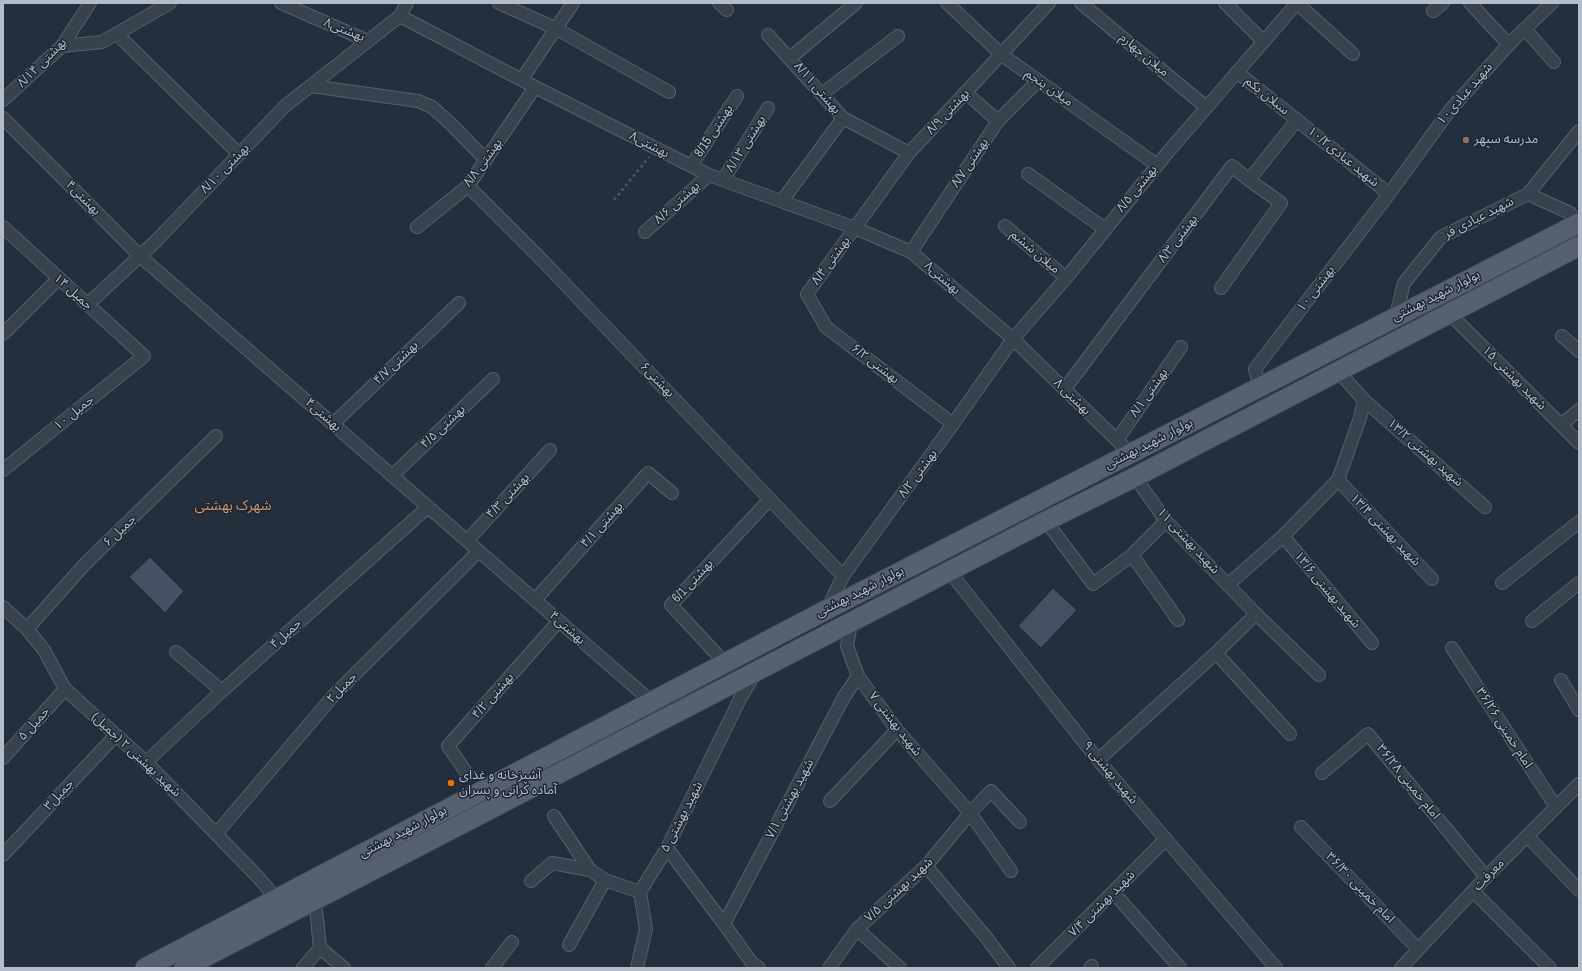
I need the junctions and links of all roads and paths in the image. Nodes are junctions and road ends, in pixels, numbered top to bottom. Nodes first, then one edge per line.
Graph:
1 (90, 3) edge
2 (170, 3) edge
3 (280, 3) edge
4 (408, 3) edge
5 (499, 3) edge
6 (573, 3) edge
7 (856, 3) edge
8 (947, 3) edge
9 (1049, 3) edge
10 (1081, 3) edge
11 (1225, 3) edge
12 (1297, 3) edge
13 (1443, 3) edge
14 (1470, 3) edge
15 (1552, 3) edge
16 (1434, 11) dead end
17 (400, 16) junction
18 (555, 28) junction
19 (1525, 29) junction
20 (117, 34) junction
21 (768, 35) dead end
22 (898, 36) dead end
23 (368, 41) junction
24 (1264, 41) junction
25 (1509, 45) junction
26 (62, 46) junction
27 (1353, 54) dead end
28 (1002, 55) junction
29 (790, 58) junction
30 (1554, 62) dead end
31 (1237, 72) junction
32 (522, 79) junction
33 (1038, 81) junction
34 (312, 86) junction
35 (535, 87) junction
36 (669, 92) dead end
37 (966, 93) junction
38 (822, 94) junction
39 (737, 96) dead end
40 (3, 100) edge
41 (1206, 107) junction
42 (768, 108) dead end
43 (3, 118) edge
44 (843, 118) junction
45 (1297, 120) junction
46 (998, 121) junction
47 (1579, 131) edge
48 (656, 149) junction
49 (909, 153) junction
50 (239, 154) junction
51 (486, 160) junction
52 (1157, 165) junction
53 (691, 166) junction
54 (1028, 174) dead end
55 (709, 175) junction
56 (723, 180) junction
57 (1249, 180) junction
58 (468, 186) junction
59 (1389, 194) junction
60 (1528, 194) junction
61 (614, 200) dead end
62 (782, 201) junction
63 (1578, 224) edge
64 (1005, 226) dead end
65 (3, 227) edge
66 (417, 227) dead end
67 (855, 228) junction
68 (1105, 229) junction
69 (645, 232) dead end
70 (1579, 246) edge
71 (911, 252) junction
72 (140, 256) junction
73 (59, 278) junction
74 (1066, 278) junction
75 (1220, 288) dead end
76 (807, 294) joint
77 (459, 303) dead end
78 (87, 304) junction
79 (1449, 313) junction
80 (1396, 316) junction
81 (3, 334) edge
82 (1562, 336) dead end
83 (1013, 339) junction
84 (1181, 347) dead end
85 (1579, 351) edge
86 (144, 356) joint
87 (1338, 371) junction
88 (493, 379) dead end
89 (1260, 387) junction
90 (1064, 390) junction
91 (1364, 400) junction
92 (1579, 410) edge
93 (333, 424) junction
94 (953, 424) junction
95 (1561, 425) junction
96 (216, 436) dead end
97 (1117, 440) junction
98 (1579, 443) edge
99 (550, 450) dead end
100 (1130, 454) junction
101 (3, 470) edge
102 (392, 476) junction
103 (1135, 477) junction
104 (1338, 480) junction
105 (672, 493) dead end
106 (770, 499) junction
107 (428, 507) junction
108 (1486, 507) dead end
109 (1166, 520) junction
110 (1046, 521) junction
111 (1579, 522) edge
112 (1282, 536) junction
113 (467, 541) junction
114 (479, 551) junction
115 (1132, 555) junction
116 (950, 572) junction
117 (843, 576) junction
118 (1432, 579) dead end
119 (1502, 583) dead end
120 (1579, 583) edge
121 (1229, 584) junction
122 (534, 600) junction
123 (3, 607) edge
124 (826, 610) junction
125 (1256, 614) junction
126 (1178, 620) dead end
127 (559, 621) junction
128 (1532, 621) dead end
129 (851, 623) junction
130 (27, 629) junction
131 (1372, 643) dead end
132 (1452, 648) dead end
133 (176, 652) dead end
134 (1216, 652) junction
135 (725, 663) junction
136 (757, 672) junction
137 (1319, 675) dead end
138 (858, 676) junction
139 (1561, 680) dead end
140 (65, 689) junction
141 (222, 691) junction
142 (652, 702) junction
143 (1579, 710) edge
144 (897, 730) junction
145 (1290, 734) dead end
146 (116, 735) junction
147 (3, 758) edge
148 (1098, 760) junction
149 (146, 762) junction
150 (466, 772) dead end
151 (1322, 773) dead end
152 (1579, 785) edge
153 (830, 801) dead end
154 (1556, 807) junction
155 (970, 813) junction
156 (554, 816) dead end
157 (1020, 822) dead end
158 (1301, 827) dead end
159 (216, 834) junction
160 (1527, 836) junction
161 (1166, 839) junction
162 (376, 846) junction
163 (667, 848) junction
164 (3, 856) edge
165 (384, 865) junction
166 (926, 866) junction
167 (590, 870) junction
168 (1011, 871) dead end
169 (1486, 877) junction
170 (605, 880) junction
171 (531, 881) dead end
172 (1579, 890) edge
173 (1472, 891) junction
174 (640, 892) junction
175 (1112, 892) junction
176 (276, 898) junction
177 (314, 901) junction
178 (724, 924) junction
179 (857, 929) junction
180 (512, 942) dead end
181 (569, 945) dead end
182 (320, 948) junction
183 (1418, 949) junction
184 (145, 968) edge
185 (184, 968) edge
186 (302, 968) edge
187 (344, 968) edge
188 (492, 968) edge
189 (637, 968) edge
190 (759, 968) edge
191 (829, 968) edge
192 (900, 968) edge
193 (1009, 968) edge
194 (1037, 968) edge
195 (1180, 968) edge
196 (1276, 968) edge
197 (1401, 968) edge
198 (1550, 968) edge

1 - 26 street, بهشتی ۸/۱۴
2 - 20 street
3 - 23 street, بهشتی۸
4 - 17 street
5 - 18 street
6 - 18 street
7 - 29 street
8 - 28 street, میلان پنجم
9 - 28 street, بهشتی ۸/۹
10 - 41 street, میلان چهارم
11 - 24 street
12 - 24 street, بهشتی ۸/۵
12 - 27 street
13 - 16 street
14 - 25 street
15 - 19 street, شهید عبادی۱۰
17 - 23 street, بهشتی۸
17 - 32 street, بهشتی۸
18 - 32 street
18 - 36 street
19 - 25 street, شهید عبادی۱۰
19 - 30 street
20 - 26 street
20 - 50 street
21 - 29 street, بهشتی ۸/۱۱
22 - 38 street
23 - 34 street, بهشتی ۸/۱۰
24 - 31 street, بهشتی ۸/۵
25 - 59 street, شهید عبادی۱۰
26 - 40 street, بهشتی ۸/۱۴
28 - 33 street, میلان پنجم
28 - 37 street, بهشتی ۸/۹
29 - 38 street, بهشتی ۸/۱۱
31 - 41 street, بهشتی ۸/۵
31 - 45 street, سبلان یکم
32 - 35 street, بهشتی۸
33 - 46 street, بهشتی ۸/۷
33 - 52 street, میلان پنجم
34 - 50 street, بهشتی ۸/۱۰
34 - 51 street
35 - 48 street, بهشتی۸
35 - 51 street, بهشتی ۸/۸
37 - 46 street
37 - 49 street, بهشتی ۸/۹
38 - 44 street, بهشتی ۸/۱۱
39 - 53 street, بهشتی 8/15
41 - 52 street, بهشتی ۸/۵
42 - 56 street, بهشتی ۸/۱۳
43 - 72 street, بهشتی۴
44 - 49 street
44 - 62 street, بهشتی ۸/۱۱
45 - 57 street
45 - 59 street, شهید عبادی۱۰/۲
46 - 71 street, بهشتی ۸/۷
47 - 60 street, شهید عبادی فر
48 - 53 street, بهشتی۸
48 - 61 path
49 - 67 street, بهشتی ۸/۹
50 - 72 street, بهشتی ۸/۱۰
51 - 58 street, بهشتی ۸/۸
52 - 68 street, بهشتی ۸/۵
53 - 55 street, بهشتی۸
54 - 68 street
55 - 56 street, بهشتی۸
55 - 69 street, بهشتی ۸/۶
56 - 62 street, بهشتی۸
57 - 75 street
57 - 90 street, بهشتی ۸/۳
58 - 66 street, بهشتی ۸/۸
58 - 106 street, بهشتی۶
59 - 89 street, بهشتی ۱۰
60 - 63 street
60 - 80 street, شهید عبادی فر
62 - 67 street, بهشتی۸
63 - 80 main road, بولوار شهید بهشتی
64 - 74 street, میلان ششم
65 - 73 street, جمیل ۱۴
67 - 71 street, بهشتی۸
67 - 76 street, بهشتی ۸/۴
68 - 74 street, بهشتی ۸/۵
70 - 79 main road, بولوار شهید بهشتی
71 - 83 street, بهشتی۸
72 - 78 street, بهشتی ۸/۱۰
72 - 93 street, بهشتی۴
73 - 78 street, جمیل ۱۴
73 - 81 street
74 - 83 street, بهشتی ۸/۵
76 - 94 street, بهشتی ۶/۲
77 - 93 street, بهشتی ۴/۷
78 - 86 street, جمیل ۱۴
79 - 87 main road, بولوار شهید بهشتی
79 - 95 street, شهید بهشتی ۱۵
80 - 89 main road, بولوار شهید بهشتی
82 - 85 street
83 - 90 street, ۸ بهشتی
83 - 94 street, بهشتی ۸/۲
84 - 97 street, بهشتی ۸/۱
86 - 101 street, جمیل ۱۰
87 - 91 street, شهید بهشتی ۱۳/۲
87 - 103 main road, بولوار شهید بهشتی
88 - 102 street, بهشتی ۴/۵
89 - 100 main road, بولوار شهید بهشتی
90 - 97 street, ۸ بهشتی
91 - 104 street
91 - 108 street, شهید بهشتی ۱۳/۲
92 - 95 street
93 - 102 street, بهشتی۴
94 - 117 street, بهشتی ۸/۲
95 - 98 street, شهید بهشتی ۱۵
96 - 130 street, جمیل ۶
97 - 100 street, ۸ بهشتی
99 - 113 street, بهشتی ۴/۳
100 - 124 main road, بولوار شهید بهشتی
102 - 107 street, بهشتی۴
103 - 109 street, شهید بهشتی ۱۱
103 - 110 main road, بولوار شهید بهشتی
104 - 112 street
104 - 118 street, شهید بهشتی ۱۳/۴
105 - 122 street, بهشتی ۴/۱
106 - 117 street, بهشتی۶
106 - 135 street, بهشتی 6/1
107 - 113 street, بهشتی۴
107 - 141 street, جمیل۴
109 - 115 street
109 - 121 street, شهید بهشتی ۱۱
110 - 115 street
110 - 116 main road, بولوار شهید بهشتی
111 - 119 street
112 - 121 street
112 - 131 street, شهید بهشتی ۱۳/۶
113 - 114 street, بهشتی۴
114 - 122 street, بهشتی۴
114 - 159 street, جمیل۲
115 - 126 street
116 - 129 main road, بولوار شهید بهشتی
116 - 148 street, شهید بهشتی ۹
117 - 124 street, بهشتی ۸/۲
120 - 128 street
121 - 125 street, شهید بهشتی ۱۱
122 - 127 street, بهشتی۴
123 - 130 street, شهید بهشتی ۲ (جمیل)
124 - 135 main road, بولوار شهید بهشتی
125 - 134 street
125 - 137 street, شهید بهشتی ۱۱
127 - 142 street, بهشتی۴
127 - 150 street, بهشتی ۴/۲
129 - 136 main road, بولوار شهید بهشتی
129 - 138 street, شهید بهشتی ۷
130 - 140 street, شهید بهشتی ۲ (جمیل)
132 - 154 street, امام خمینی ۳۶/۲۶
133 - 141 street
134 - 145 street
134 - 148 street
135 - 142 main road, بولوار شهید بهشتی
136 - 163 street, شهید بهشتی ۵
136 - 165 main road, بولوار شهید بهشتی
138 - 144 street, شهید بهشتی ۷
138 - 178 street, شهید بهشتی ۷/۱
139 - 143 street
140 - 146 street, شهید بهشتی ۲ (جمیل)
140 - 147 street, جمیل ۵
141 - 149 street, جمیل۴
142 - 162 main road, بولوار شهید بهشتی
144 - 153 street
144 - 155 street, شهید بهشتی ۷
146 - 149 street, شهید بهشتی ۲ (جمیل)
146 - 164 street, جمیل۳
148 - 161 street, شهید بهشتی ۹
149 - 159 street, شهید بهشتی ۲ (جمیل)
151 - 169 street, امام خمینی ۳۶/۲۸
152 - 154 street, معرفت
154 - 160 street, معرفت
155 - 157 street, شهید بهشتی ۷/۵
155 - 166 street, شهید بهشتی ۷/۵
155 - 168 street, شهید بهشتی ۷
156 - 167 street
158 - 183 street, امام خمینی ۳۶/۳۰
159 - 176 street, شهید بهشتی ۲ (جمیل)
160 - 169 street, معرفت
160 - 172 street
161 - 175 street, شهید بهشتی ۷/۴
161 - 196 street, شهید بهشتی ۹
162 - 165 main road
162 - 176 main road, بولوار شهید بهشتی
163 - 174 street, شهید بهشتی ۵
163 - 178 street
165 - 177 main road, بولوار شهید بهشتی
166 - 179 street, شهید بهشتی ۷/۵
166 - 193 street
167 - 170 street
167 - 171 street
169 - 173 street, معرفت
170 - 174 street
170 - 181 street
173 - 183 street, معرفت
173 - 198 street
174 - 189 street
175 - 194 street, شهید بهشتی ۷/۴
175 - 195 street
176 - 184 main road, بولوار شهید بهشتی
177 - 182 street
177 - 185 main road, بولوار شهید بهشتی
178 - 190 street
179 - 191 street, شهید بهشتی ۷/۵
179 - 192 street
180 - 188 street
182 - 186 street
182 - 187 street
183 - 197 street, معرفت

